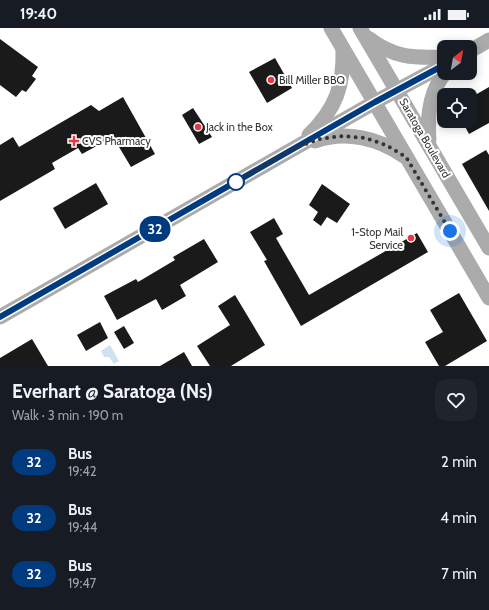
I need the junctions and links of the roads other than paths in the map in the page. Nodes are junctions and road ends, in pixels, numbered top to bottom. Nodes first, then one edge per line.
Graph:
1 (331, 28) edge
2 (362, 31) edge
3 (489, 40) edge
4 (477, 47) edge
5 (343, 48) junction
6 (437, 58) edge
7 (437, 69) edge
8 (439, 80) edge
9 (397, 90) junction
10 (375, 102) junction
11 (429, 145) junction
12 (295, 148) junction
13 (406, 157) junction
14 (489, 248) edge
15 (489, 298) edge
16 (0, 317) edge

1 - 5 main road
2 - 6 main road
2 - 9 main road, Saratoga Boulevard
3 - 4 main road
5 - 10 main road
5 - 12 main road
7 - 9 main road
8 - 11 main road
9 - 10 main road
9 - 11 main road, Saratoga Boulevard
10 - 12 main road
10 - 13 main road
11 - 14 main road, Saratoga Boulevard
12 - 13 main road
12 - 16 main road
13 - 15 main road

